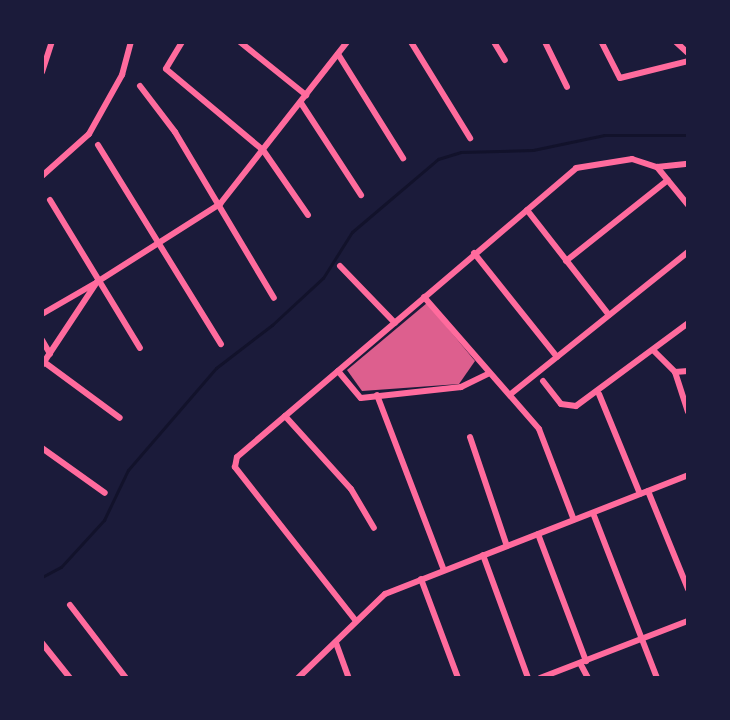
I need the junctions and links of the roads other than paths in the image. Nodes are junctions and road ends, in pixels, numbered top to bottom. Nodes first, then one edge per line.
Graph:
1 (52, 42) edge
2 (131, 42) edge
3 (182, 42) edge
4 (240, 42) edge
5 (347, 42) edge
6 (411, 42) edge
7 (494, 42) edge
8 (545, 42) edge
9 (602, 42) edge
10 (676, 42) edge
11 (688, 53) edge
12 (338, 54) junction
13 (505, 60) dead end
14 (688, 61) edge
15 (42, 72) edge
16 (140, 86) dead end
17 (567, 87) dead end
18 (306, 95) junction
19 (301, 103) junction
20 (470, 138) dead end
21 (98, 145) dead end
22 (263, 150) junction
23 (403, 158) dead end
24 (688, 164) edge
25 (657, 167) junction
26 (42, 176) edge
27 (668, 180) junction
28 (361, 195) dead end
29 (50, 200) dead end
30 (220, 204) junction
31 (688, 205) edge
32 (527, 210) junction
33 (308, 215) dead end
34 (158, 242) junction
35 (688, 252) edge
36 (474, 253) junction
37 (566, 261) junction
38 (340, 266) dead end
39 (97, 282) junction
40 (424, 297) junction
41 (274, 298) dead end
42 (42, 314) edge
43 (609, 315) junction
44 (395, 323) junction
45 (688, 323) edge
46 (42, 340) edge
47 (221, 344) dead end
48 (140, 348) dead end
49 (654, 351) junction
50 (50, 354) junction
51 (557, 357) junction
52 (43, 364) edge
53 (338, 371) junction
54 (688, 371) edge
55 (675, 372) junction
56 (488, 374) junction
57 (543, 381) dead end
58 (512, 393) junction
59 (599, 394) junction
60 (377, 395) junction
61 (688, 412) edge
62 (285, 416) junction
63 (120, 418) dead end
64 (470, 437) dead end
65 (42, 448) edge
66 (688, 475) edge
67 (648, 491) junction
68 (105, 493) dead end
69 (640, 494) junction
70 (593, 513) junction
71 (574, 520) junction
72 (374, 528) dead end
73 (538, 534) junction
74 (507, 546) junction
75 (483, 555) junction
76 (444, 570) junction
77 (421, 579) junction
78 (688, 589) edge
79 (70, 605) dead end
80 (356, 621) junction
81 (688, 621) edge
82 (642, 639) junction
83 (42, 643) edge
84 (336, 643) junction
85 (583, 662) junction
86 (70, 678) edge
87 (126, 678) edge
88 (298, 678) edge
89 (349, 678) edge
90 (458, 678) edge
91 (528, 678) edge
92 (540, 678) edge
93 (588, 678) edge
94 (657, 678) edge

1 - 15 street
2 - 26 street
3 - 22 street
4 - 18 street
5 - 12 street
6 - 20 street
7 - 13 street
8 - 17 street
9 - 14 street
10 - 11 street
12 - 18 street
12 - 23 street
16 - 30 street
18 - 19 street
19 - 22 street
19 - 28 street
21 - 34 street
22 - 30 street
22 - 33 street
24 - 25 street
25 - 27 street
25 - 32 street
27 - 31 street
27 - 37 street
29 - 39 street
30 - 34 street
30 - 41 street
32 - 36 street
32 - 37 street
34 - 39 street
34 - 47 street
35 - 43 street
36 - 40 street
36 - 51 street
37 - 43 street
38 - 44 street
39 - 42 street
39 - 48 street
39 - 50 street
40 - 44 street
40 - 56 street
43 - 51 street
44 - 53 street
45 - 49 street
46 - 50 street
49 - 55 street
49 - 59 street
50 - 52 street
51 - 58 street
52 - 63 street
53 - 60 street
53 - 62 street
54 - 55 street
55 - 61 street
56 - 58 street
56 - 60 street
57 - 59 street
58 - 71 street
59 - 69 street
60 - 76 street
62 - 72 street
62 - 80 street
64 - 74 street
65 - 68 street
66 - 67 street
67 - 69 street
67 - 78 street
69 - 70 street
70 - 71 street
70 - 82 street
71 - 73 street
73 - 74 street
73 - 85 street
74 - 75 street
75 - 76 street
75 - 91 street
76 - 77 street
77 - 80 street
77 - 90 street
79 - 87 street
80 - 84 street
81 - 82 street
82 - 85 street
82 - 94 street
83 - 86 street
84 - 88 street
84 - 89 street
85 - 92 street
85 - 93 street

